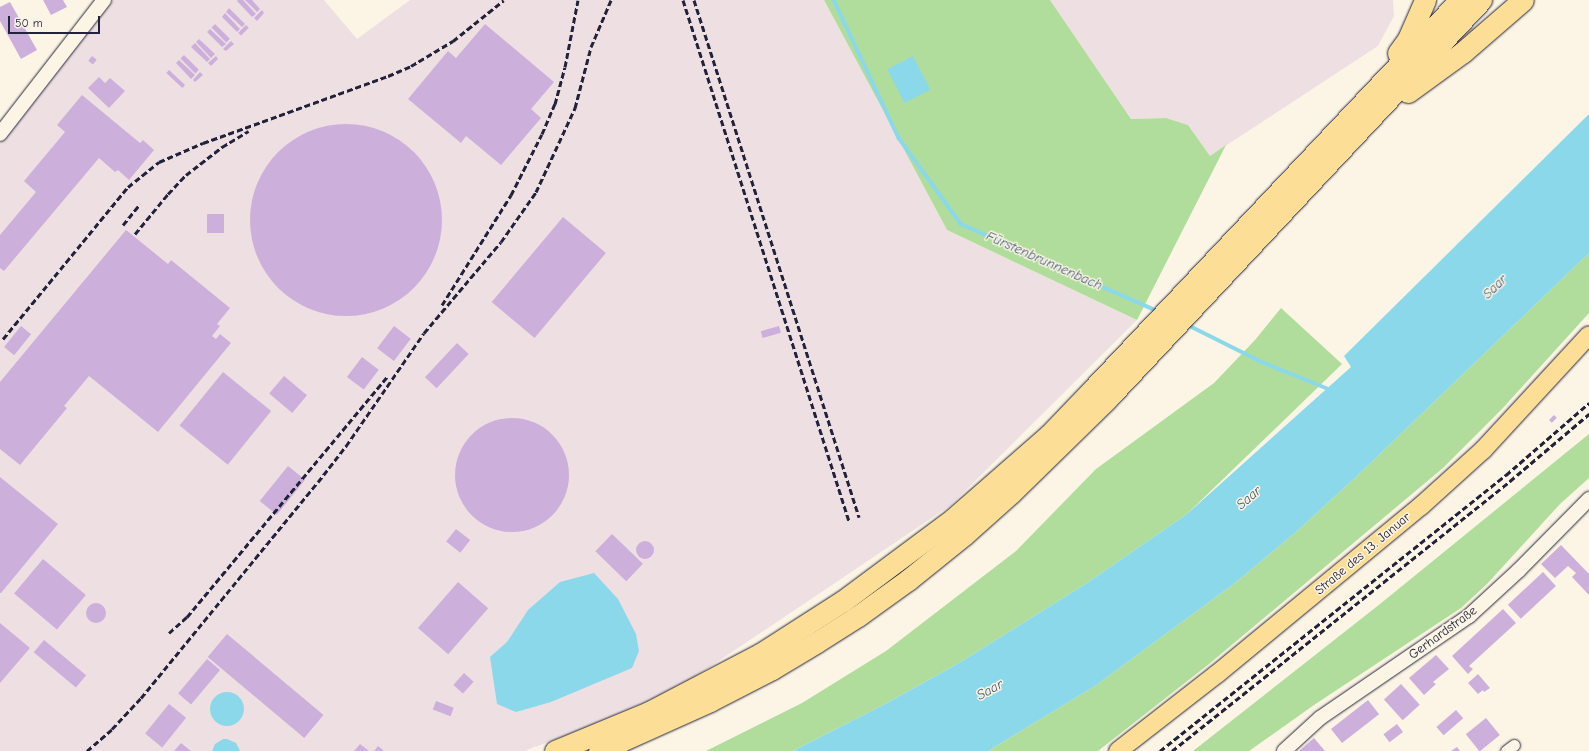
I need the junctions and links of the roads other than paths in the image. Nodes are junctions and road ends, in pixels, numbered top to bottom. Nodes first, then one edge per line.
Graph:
1 (104, 0) edge
2 (1425, 0) edge
3 (1460, 0) edge
4 (1481, 0) edge
5 (1522, 0) edge
6 (1361, 117) junction
7 (0, 134) edge
8 (1162, 331) junction
9 (1589, 336) edge
10 (1589, 499) edge
11 (555, 751) edge
12 (599, 751) edge
13 (1118, 751) edge
14 (1284, 751) edge

1 - 7 street
2 - 6 highway
3 - 6 highway
4 - 6 highway
5 - 6 highway
6 - 8 highway
8 - 11 highway
8 - 12 highway
9 - 13 main road, Straße des 13. Januar
10 - 14 street, Gerhardstraße

